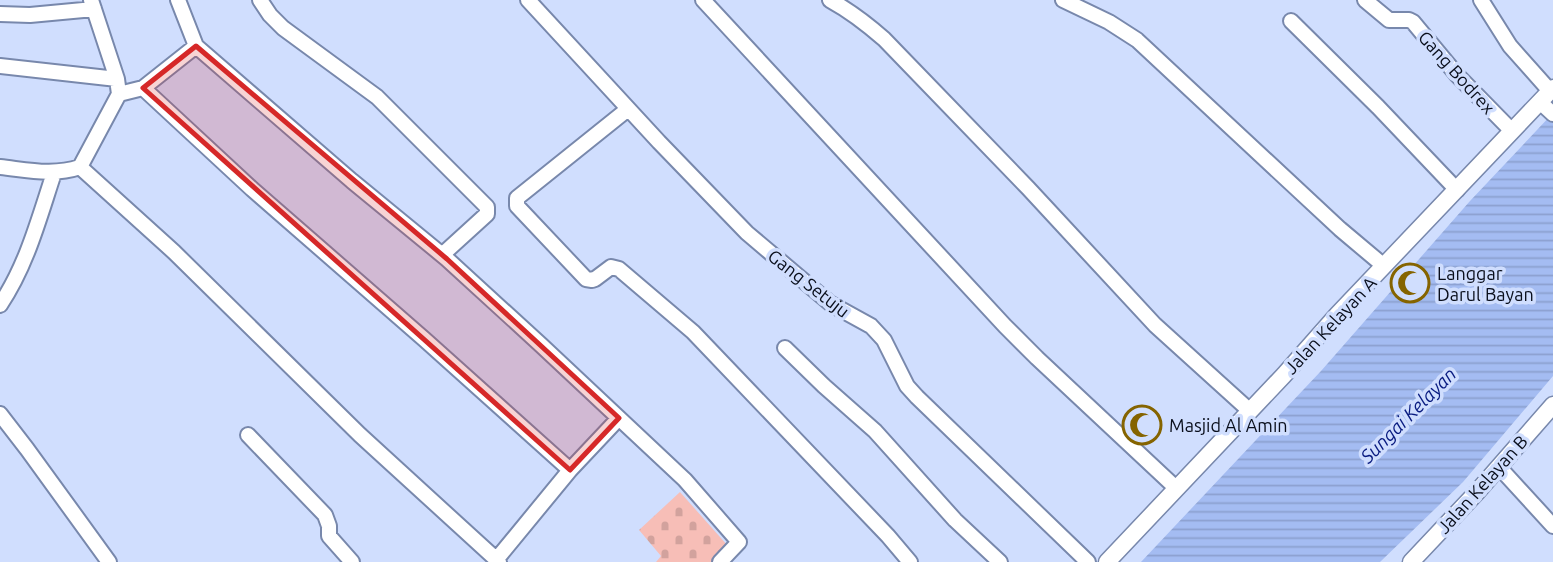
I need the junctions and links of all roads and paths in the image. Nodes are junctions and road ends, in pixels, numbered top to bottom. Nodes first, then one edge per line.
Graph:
1 (177, 0) edge
2 (260, 0) edge
3 (528, 0) edge
4 (703, 0) edge
5 (830, 0) edge
6 (1063, 0) edge
7 (1365, 0) edge
8 (1481, 0) edge
9 (92, 5) edge
10 (0, 14) edge
11 (1291, 21) dead end
12 (196, 46) junction
13 (0, 66) edge
14 (118, 87) junction
15 (143, 88) junction
16 (1549, 101) edge
17 (628, 109) junction
18 (1512, 131) junction
19 (0, 167) edge
20 (80, 167) junction
21 (54, 173) junction
22 (1457, 190) junction
23 (442, 255) junction
24 (1384, 266) junction
25 (0, 305) edge
26 (785, 348) dead end
27 (1553, 404) edge
28 (1250, 411) junction
29 (0, 414) edge
30 (619, 418) junction
31 (248, 435) dead end
32 (1499, 467) junction
33 (570, 470) junction
34 (1176, 488) junction
35 (1553, 526) edge
36 (1416, 560) edge
37 (498, 561) edge
38 (109, 562) edge
39 (352, 562) edge
40 (720, 562) edge
41 (910, 562) edge
42 (999, 562) edge
43 (1088, 562) edge
44 (1107, 562) edge

1 - 12 street
2 - 23 street
3 - 17 street, Gang Setuju
4 - 34 street
5 - 28 street
6 - 24 street
7 - 18 street, Gang Bodrex
8 - 16 street
9 - 10 street
9 - 14 street
11 - 22 street
12 - 15 street
12 - 23 street
13 - 14 street
14 - 15 street
14 - 20 street
15 - 33 street
16 - 18 street, Jalan Kelayan A
17 - 41 street
17 - 43 street, Gang Setuju
18 - 22 street, Jalan Kelayan A
19 - 21 street
20 - 21 street
20 - 37 street
21 - 25 street
22 - 24 street, Jalan Kelayan A
23 - 30 street
24 - 28 street, Jalan Kelayan A
26 - 42 street
27 - 32 street, Jalan Kelayan B
28 - 34 street, Jalan Kelayan A
29 - 38 street
30 - 33 street
30 - 40 street
31 - 39 street
32 - 35 street
32 - 36 street, Jalan Kelayan B
33 - 37 street
34 - 44 street, Jalan Kelayan A

